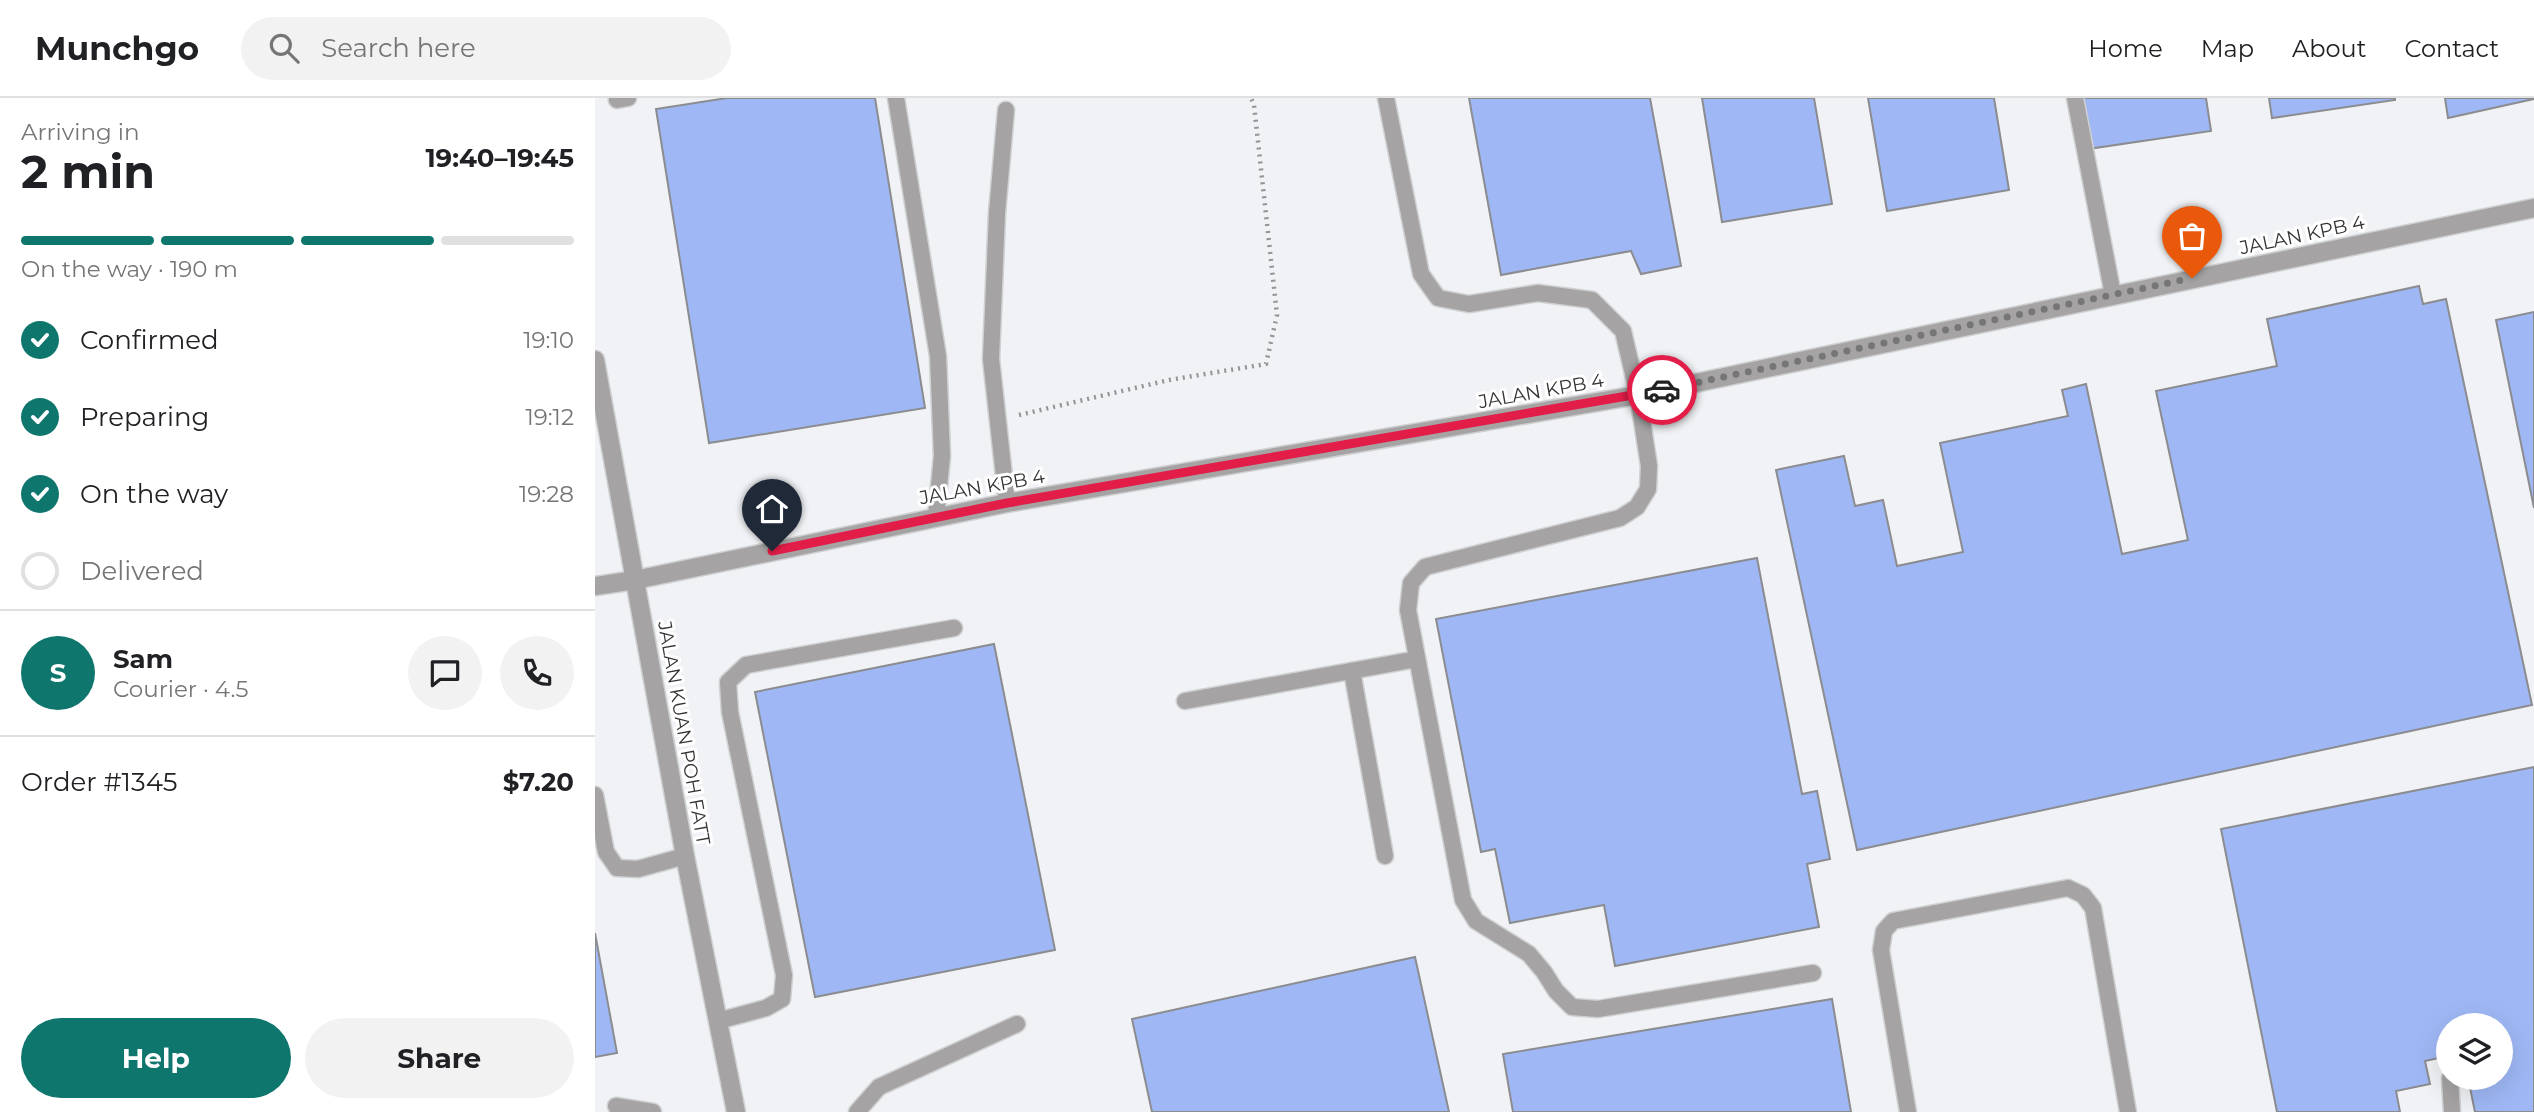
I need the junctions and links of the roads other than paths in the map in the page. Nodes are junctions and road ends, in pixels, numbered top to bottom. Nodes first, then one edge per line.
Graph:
1 (896, 98) edge
2 (1386, 98) edge
3 (2075, 98) edge
4 (1006, 110) dead end
5 (2534, 208) edge
6 (2113, 295) junction
7 (595, 360) edge
8 (1638, 396) junction
9 (1007, 503) junction
10 (936, 517) junction
11 (635, 580) junction
12 (595, 586) edge
13 (954, 628) dead end
14 (1417, 659) junction
15 (1352, 671) junction
16 (1185, 701) dead end
17 (595, 795) edge
18 (685, 856) junction
19 (1385, 856) dead end
20 (1813, 973) dead end
21 (717, 1021) junction
22 (1017, 1024) dead end
23 (2451, 1090) edge
24 (616, 1106) dead end
25 (653, 1112) edge
26 (736, 1112) edge
27 (857, 1112) edge
28 (1908, 1112) edge
29 (2128, 1112) edge
30 (2452, 1112) edge

1 - 10 lane
2 - 8 lane
3 - 6 lane
4 - 9 lane
5 - 6 street, JALAN KPB 4
6 - 8 street, JALAN KPB 4
7 - 11 street, JALAN KUAN POH FATT
8 - 9 street, JALAN KPB 4
8 - 14 lane
9 - 10 street, JALAN KPB 4
10 - 11 street, JALAN KPB 4
11 - 12 street, JALAN KPB 4
11 - 18 street, JALAN KUAN POH FATT
13 - 21 lane
14 - 15 lane
14 - 20 lane
15 - 16 lane
15 - 19 lane
17 - 18 lane
18 - 21 street, JALAN KUAN POH FATT
21 - 26 street, JALAN KUAN POH FATT
22 - 27 lane
23 - 30 lane
24 - 25 lane
28 - 29 lane

